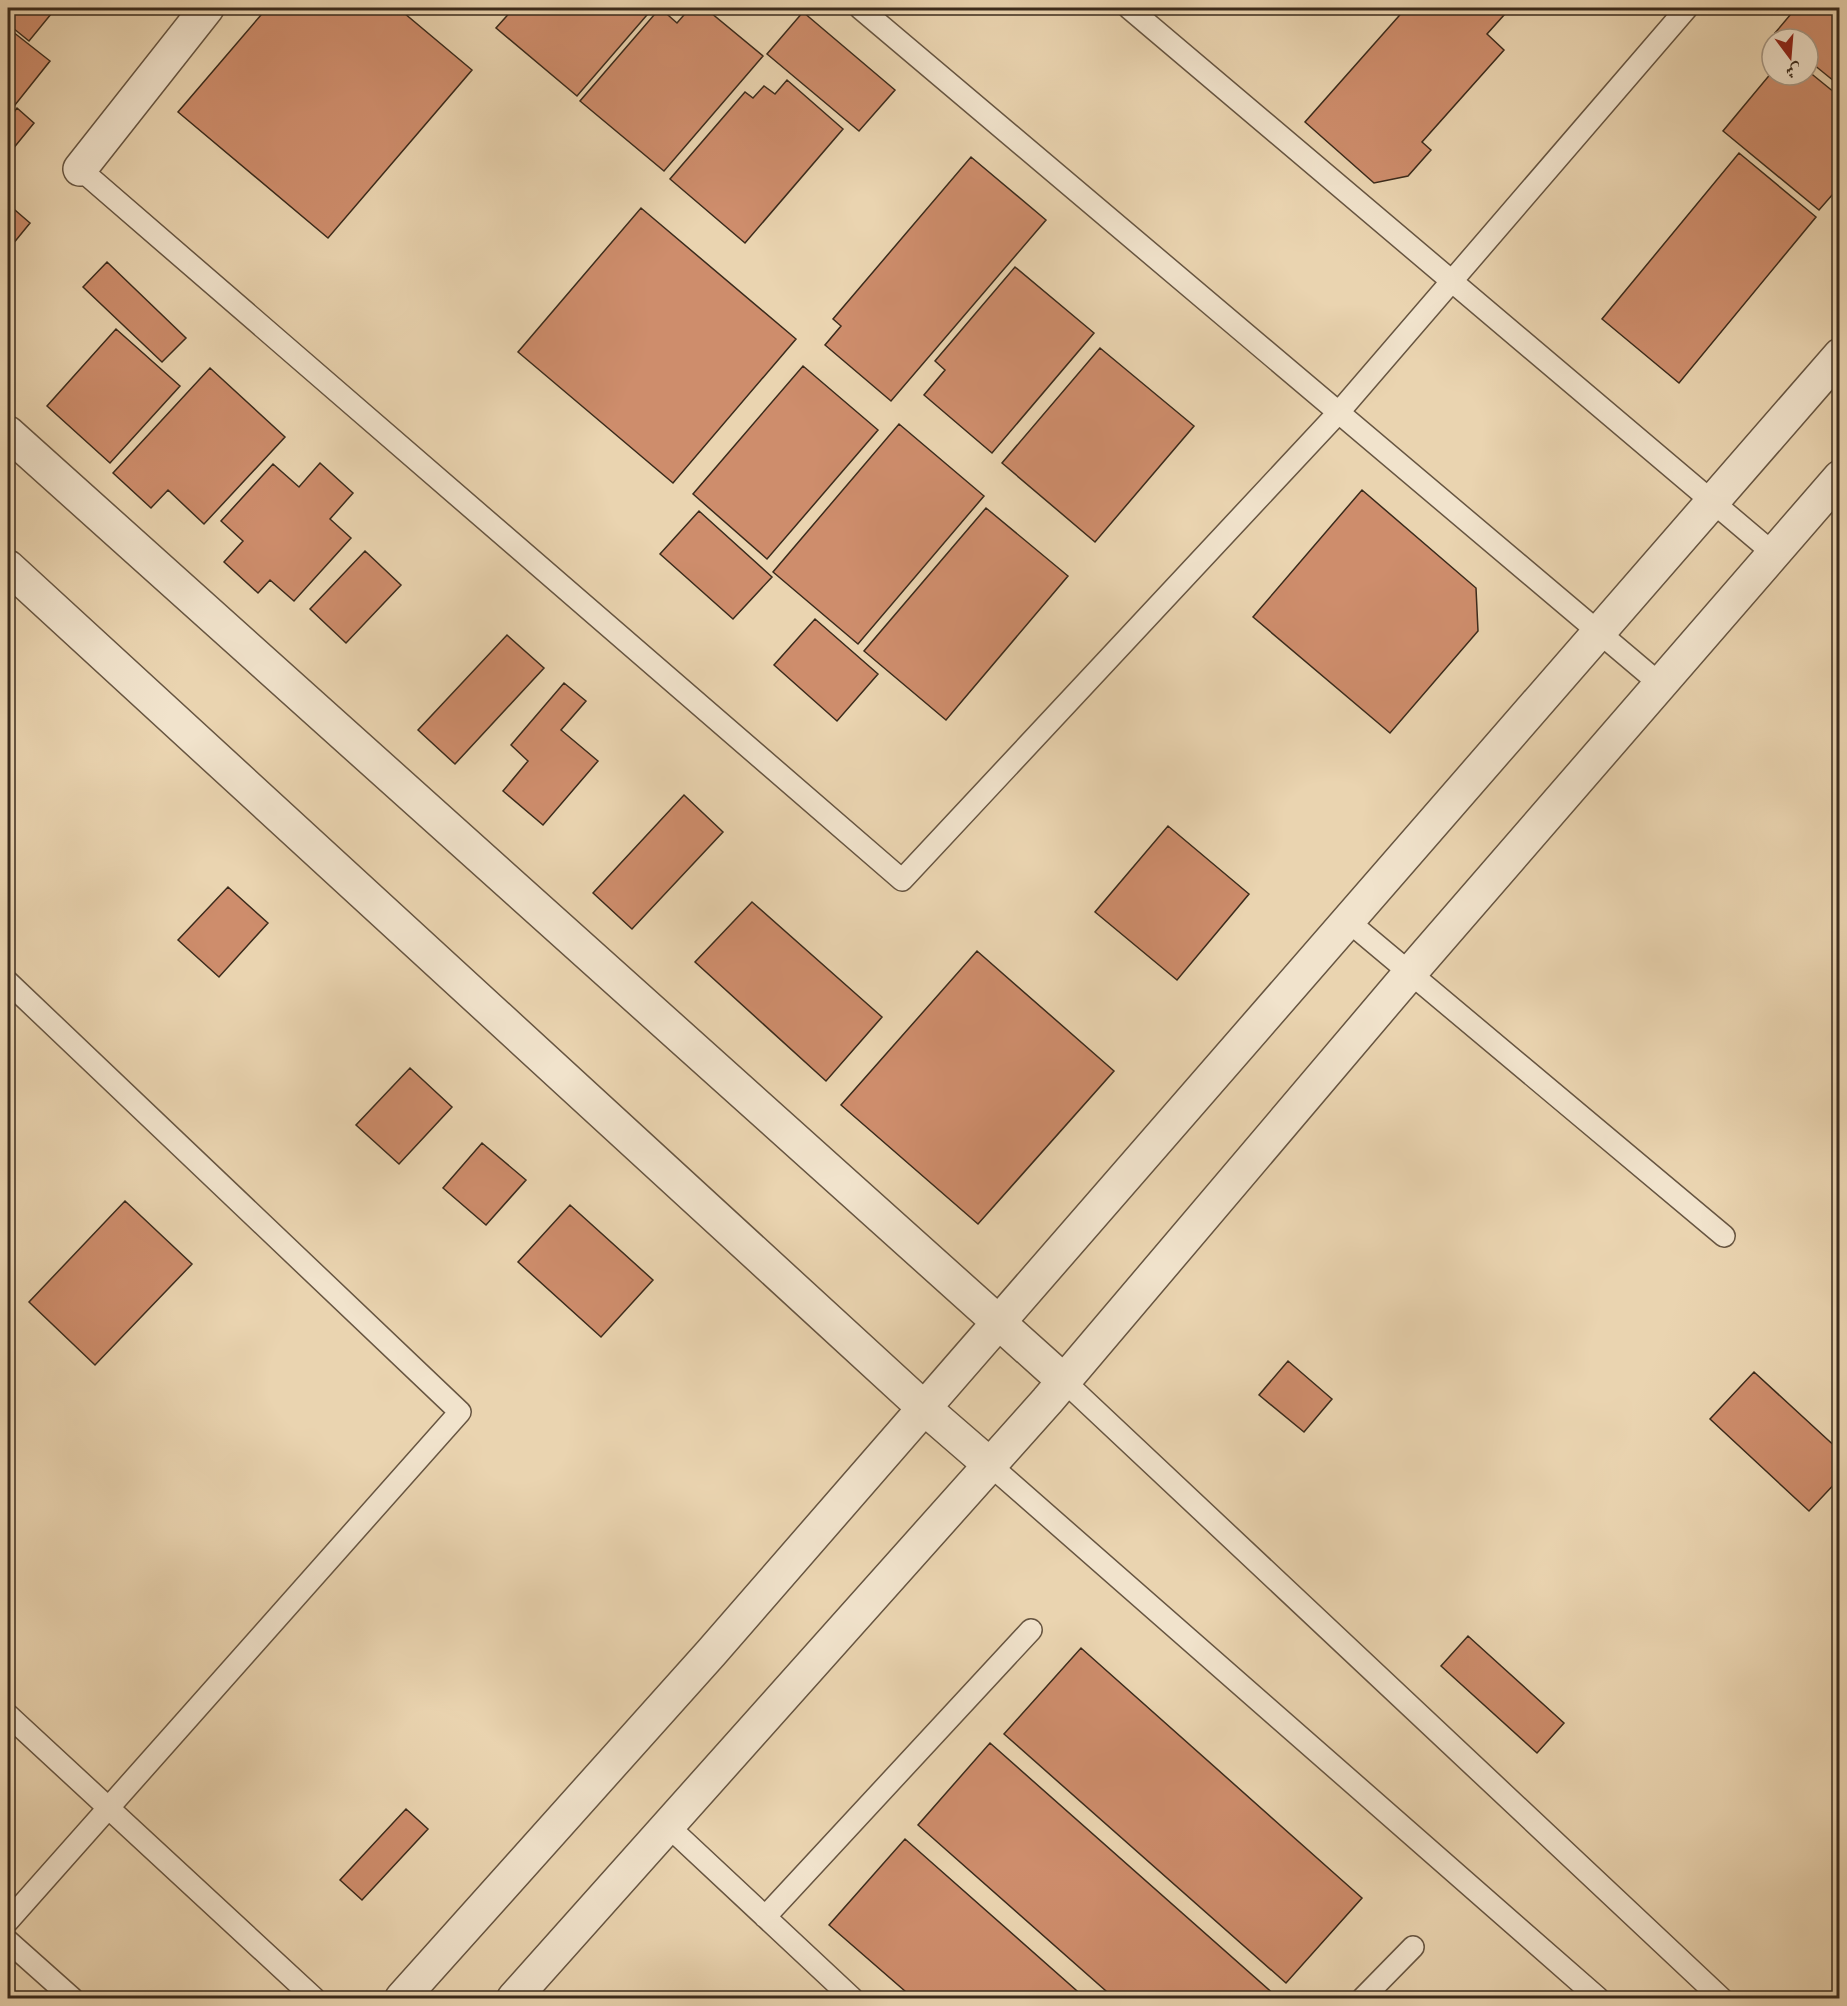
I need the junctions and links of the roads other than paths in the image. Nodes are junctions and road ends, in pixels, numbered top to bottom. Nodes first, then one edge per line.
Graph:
1 (207, 8) edge
2 (860, 8) edge
3 (1129, 8) edge
4 (1687, 8) edge
5 (80, 169) joint
6 (1452, 281) junction
7 (1839, 355) edge
8 (1339, 412) junction
9 (8, 433) edge
10 (1839, 477) edge
11 (1713, 502) junction
12 (1773, 553) junction
13 (8, 567) edge
14 (1600, 632) junction
15 (1660, 684) junction
16 (1348, 921) junction
17 (1410, 973) junction
18 (8, 982) edge
19 (1724, 1236) dead end
20 (997, 1322) junction
21 (1064, 1381) junction
22 (923, 1407) junction
23 (990, 1465) junction
24 (1031, 1630) dead end
25 (8, 1715) edge
26 (108, 1808) junction
27 (668, 1826) junction
28 (765, 1917) junction
29 (8, 1921) edge
30 (8, 1941) edge
31 (1413, 1947) dead end
32 (72, 1998) edge
33 (314, 1998) edge
34 (402, 1998) edge
35 (514, 1998) edge
36 (852, 1998) edge
37 (1363, 1998) edge
38 (1598, 1998) edge
39 (1721, 1998) edge

1 - 5 street
2 - 8 lane
3 - 6 lane
4 - 6 lane
5 - 8 lane
6 - 8 lane
6 - 11 lane
7 - 11 street
8 - 14 lane
9 - 20 street
10 - 12 street
11 - 12 lane
11 - 14 street
12 - 15 street
13 - 22 street
14 - 15 lane
14 - 16 street
15 - 17 street
16 - 17 lane
16 - 20 street
17 - 19 lane
17 - 21 street
18 - 26 lane
20 - 21 street
20 - 22 street
21 - 23 street
21 - 39 lane
22 - 23 street
22 - 34 street
23 - 27 street
23 - 38 lane
24 - 28 lane
25 - 26 lane
26 - 29 lane
26 - 33 lane
27 - 28 lane
27 - 35 street
28 - 36 lane
30 - 32 lane
31 - 37 lane

